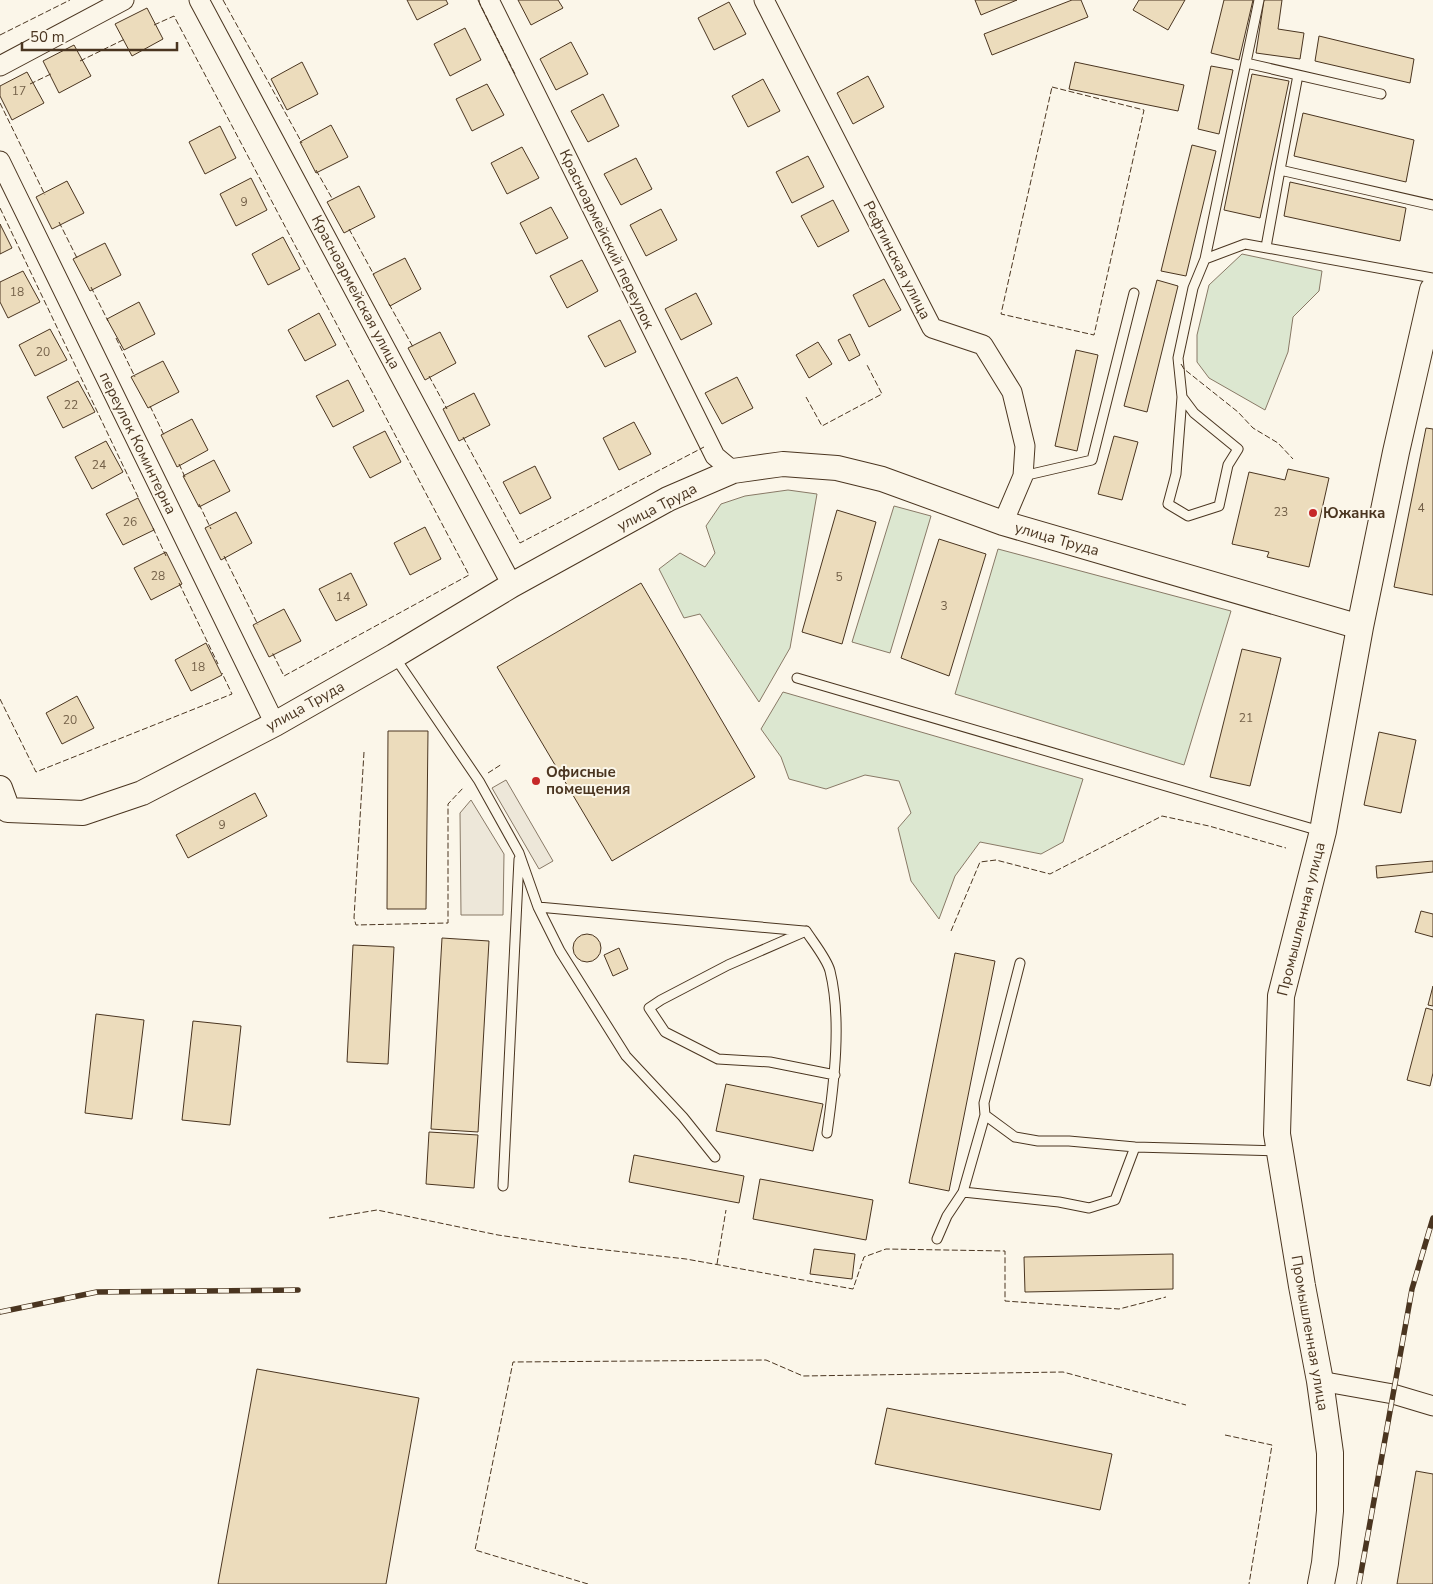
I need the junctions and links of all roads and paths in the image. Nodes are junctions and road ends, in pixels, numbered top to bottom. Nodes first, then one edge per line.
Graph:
1 (124, 0) edge
2 (199, 0) edge
3 (489, 0) edge
4 (764, 0) edge
5 (1259, 0) edge
6 (1246, 63) junction
7 (0, 66) edge
8 (1298, 75) junction
9 (1381, 94) dead end
10 (0, 161) edge
11 (1280, 170) junction
12 (1433, 205) edge
13 (1266, 247) junction
14 (1205, 260) junction
15 (1433, 278) edge
16 (1433, 290) edge
17 (1134, 293) dead end
18 (1182, 397) junction
19 (733, 471) junction
20 (1023, 476) junction
21 (1003, 523) junction
22 (512, 585) junction
23 (1360, 627) junction
24 (394, 656) junction
25 (797, 678) dead end
26 (275, 724) junction
27 (3, 802) edge
28 (1323, 832) junction
29 (519, 853) junction
30 (538, 907) junction
31 (806, 931) junction
32 (1020, 963) dead end
33 (835, 1074) junction
34 (985, 1115) junction
35 (828, 1133) dead end
36 (1135, 1147) junction
37 (1280, 1151) junction
38 (715, 1157) dead end
39 (503, 1186) dead end
40 (963, 1192) junction
41 (937, 1239) dead end
42 (1320, 1381) junction
43 (1433, 1406) edge
44 (1320, 1584) edge

1 - 7 street
2 - 22 street, Красноармейская улица
3 - 19 street, Красноармейский переулок
4 - 20 street, Рефтинская улица
5 - 6 lane
6 - 8 lane
6 - 14 lane
8 - 9 lane
8 - 11 lane
10 - 26 street, переулок Коминтерна
11 - 12 lane
11 - 13 lane
13 - 14 lane
13 - 15 lane
14 - 18 lane
16 - 23 main road, Промышленная улица
17 - 20 lane
18 - 18 lane
19 - 21 street, улица Труда
19 - 22 street, улица Труда
20 - 21 street, Рефтинская улица
21 - 23 street, улица Труда
22 - 24 street, улица Труда
23 - 28 main road, Промышленная улица
24 - 26 street, улица Труда
24 - 29 lane
25 - 28 lane
26 - 27 street, улица Труда
28 - 37 main road, Промышленная улица
29 - 30 lane
29 - 39 lane
30 - 31 lane
30 - 38 lane
31 - 33 lane
31 - 33 lane
32 - 34 lane
33 - 35 lane
34 - 36 lane
34 - 40 lane
36 - 37 lane
36 - 40 lane
37 - 42 main road, Промышленная улица
40 - 41 lane
42 - 43 street
42 - 44 main road, Промышленная улица

